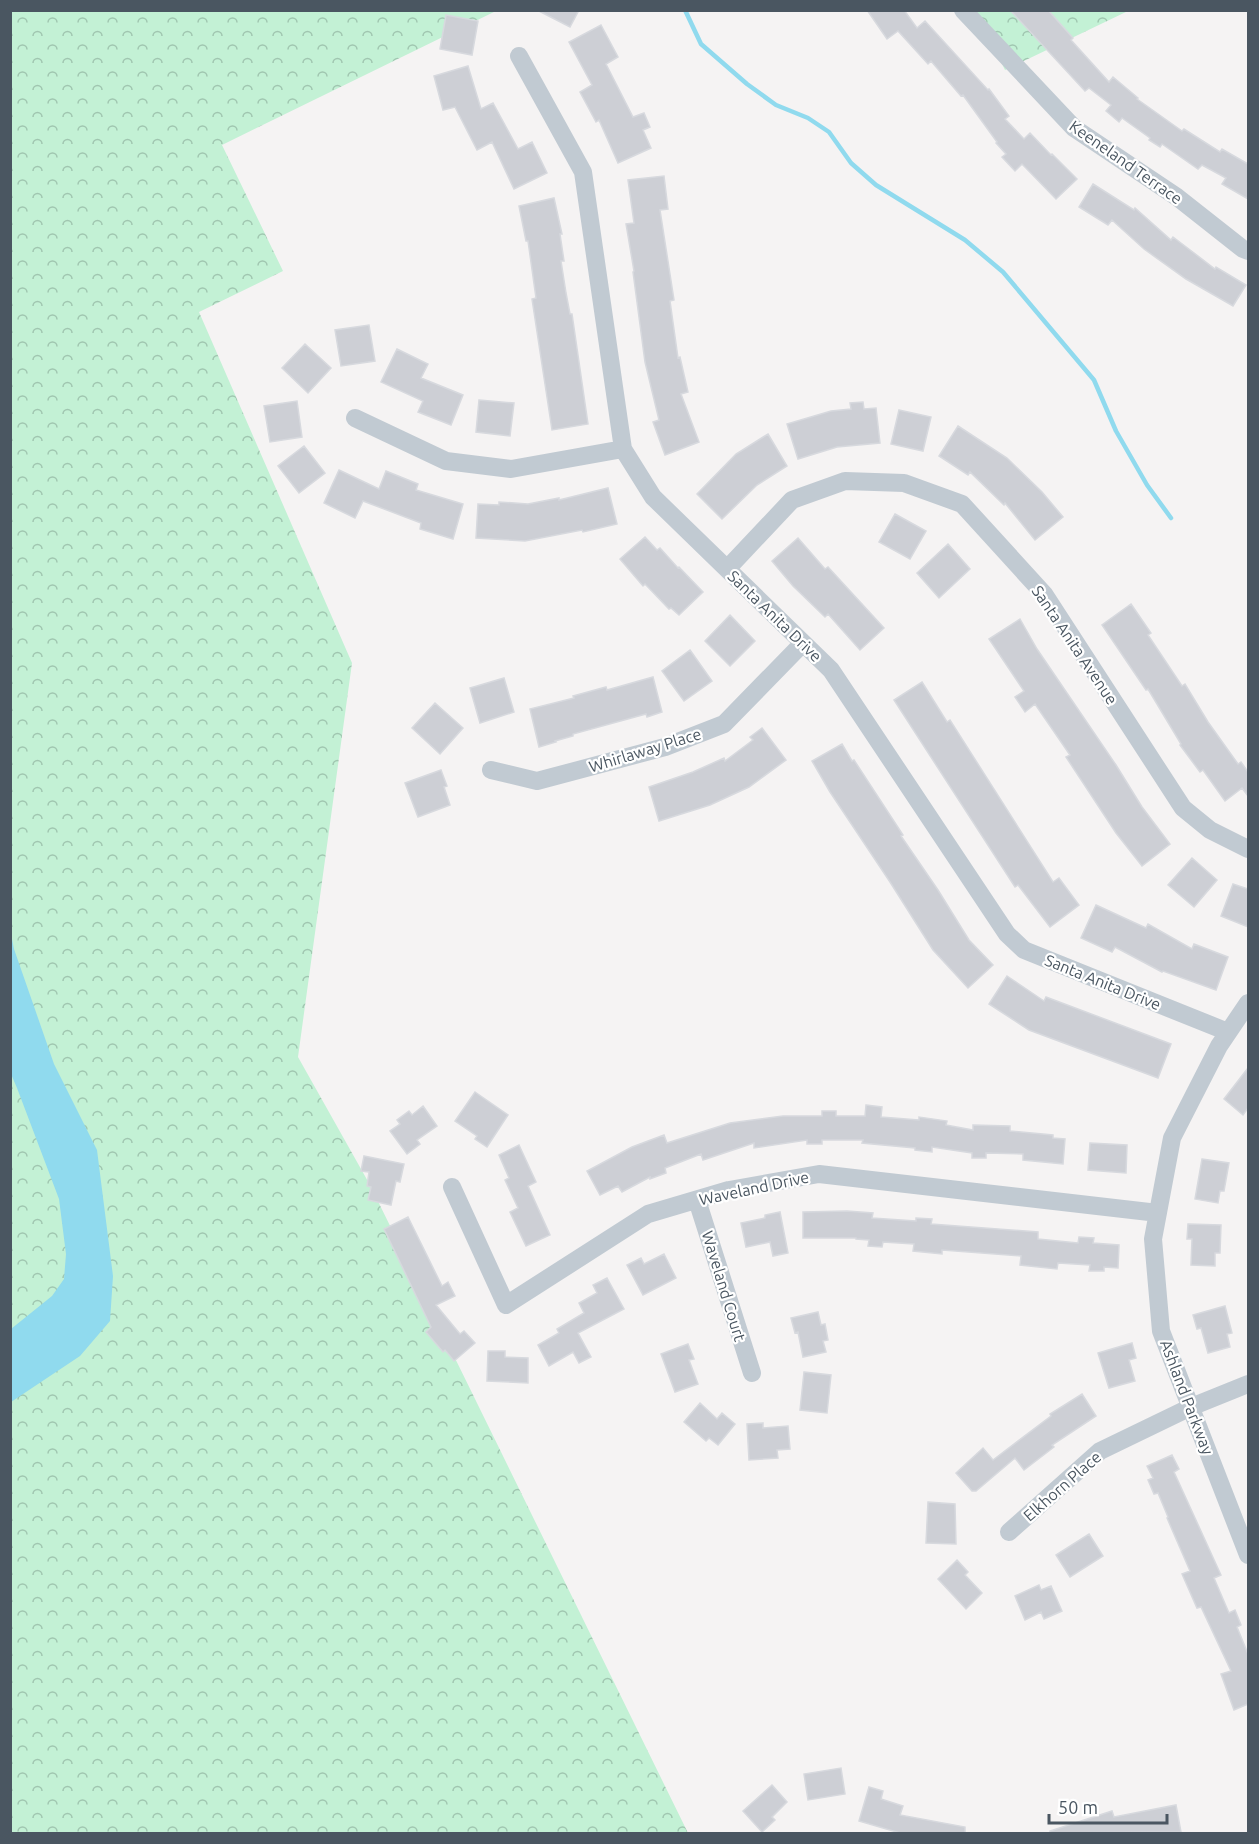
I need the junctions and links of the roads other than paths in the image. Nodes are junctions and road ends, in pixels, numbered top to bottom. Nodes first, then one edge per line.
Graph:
1 (963, 10) edge
2 (519, 56) dead end
3 (1248, 251) edge
4 (355, 418) dead end
5 (623, 448) junction
6 (727, 569) junction
7 (803, 643) junction
8 (491, 770) dead end
9 (1248, 849) edge
10 (1248, 1003) edge
11 (1228, 1032) junction
12 (452, 1187) dead end
13 (697, 1200) junction
14 (1158, 1213) junction
15 (752, 1373) dead end
16 (1248, 1384) edge
17 (1191, 1407) junction
18 (1010, 1532) dead end
19 (1248, 1555) edge

1 - 3 street, Keeneland Terrace
2 - 5 street, Santa Anita Drive
4 - 5 street
5 - 6 street, Santa Anita Drive
6 - 7 street, Santa Anita Drive
6 - 9 street, Santa Anita Avenue
7 - 8 street, Whirlaway Place
7 - 11 street, Santa Anita Drive
10 - 11 street, Ashland Parkway
11 - 14 street, Ashland Parkway
12 - 13 street, Waveland Drive
13 - 14 street, Waveland Drive
13 - 15 street, Waveland Court
14 - 17 street, Ashland Parkway
16 - 17 street, Elkhorn Place
17 - 18 street, Elkhorn Place
17 - 19 street, Ashland Parkway

